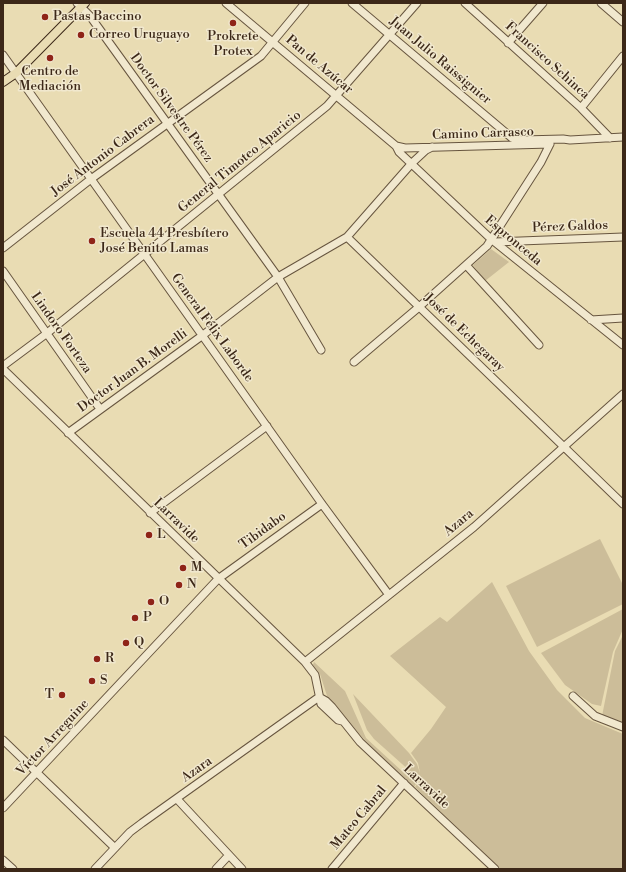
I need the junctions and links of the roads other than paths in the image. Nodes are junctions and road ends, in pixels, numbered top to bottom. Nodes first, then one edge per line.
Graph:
1 (226, 3) edge
2 (305, 3) edge
3 (352, 3) edge
4 (417, 3) edge
5 (465, 3) edge
6 (543, 3) edge
7 (601, 3) edge
8 (81, 4) edge
9 (623, 22) edge
10 (390, 35) junction
11 (273, 42) junction
12 (508, 43) junction
13 (3, 55) edge
14 (623, 56) edge
15 (16, 73) junction
16 (3, 82) edge
17 (337, 95) junction
18 (581, 108) junction
19 (167, 124) junction
20 (623, 137) edge
21 (512, 138) joint
22 (610, 138) junction
23 (570, 140) junction
24 (550, 144) junction
25 (396, 146) junction
26 (432, 148) junction
27 (412, 163) junction
28 (91, 179) junction
29 (218, 194) junction
30 (347, 237) junction
31 (623, 237) edge
32 (493, 241) junction
33 (3, 248) edge
34 (145, 254) junction
35 (466, 265) junction
36 (3, 272) edge
37 (278, 277) junction
38 (419, 307) junction
39 (623, 318) edge
40 (591, 320) junction
41 (46, 334) junction
42 (202, 335) junction
43 (539, 344) dead end
44 (623, 345) edge
45 (321, 350) dead end
46 (354, 362) dead end
47 (3, 366) edge
48 (3, 369) edge
49 (623, 394) edge
50 (100, 409) junction
51 (267, 426) junction
52 (68, 433) junction
53 (564, 446) junction
54 (322, 504) junction
55 (623, 504) edge
56 (150, 513) junction
57 (218, 579) junction
58 (389, 595) junction
59 (305, 662) junction
60 (573, 696) dead end
61 (319, 697) junction
62 (623, 727) edge
63 (3, 740) edge
64 (37, 773) junction
65 (404, 783) junction
66 (177, 799) junction
67 (3, 808) edge
68 (115, 848) junction
69 (229, 855) junction
70 (3, 860) edge
71 (13, 869) edge
72 (95, 869) edge
73 (216, 869) edge
74 (242, 869) edge
75 (332, 869) edge
76 (495, 869) edge

1 - 11 street, Pan de Azúcar
2 - 11 street, José Antonio Cabrera
3 - 10 street, Juan Julio Raissignier
4 - 10 street, General Timoteo Aparicio
5 - 12 street, Francisco Schinca
6 - 12 street
7 - 9 street
8 - 15 main road
8 - 19 street, Doctor Silvestre Pérez
10 - 17 street, General Timoteo Aparicio
10 - 21 street, Juan Julio Raissignier
11 - 17 street, Pan de Azúcar
11 - 19 street, José Antonio Cabrera
12 - 18 street, Francisco Schinca
13 - 15 street, General Félix Laborde
14 - 18 street
15 - 16 main road
15 - 28 street, General Félix Laborde
17 - 25 street, Pan de Azúcar
17 - 29 street, General Timoteo Aparicio
18 - 22 street, Francisco Schinca
19 - 28 street, José Antonio Cabrera
19 - 29 street, Doctor Silvestre Pérez
20 - 22 street, Camino Carrasco
21 - 23 street, Camino Carrasco
22 - 23 street, Camino Carrasco
23 - 24 street, Camino Carrasco
24 - 26 street, Camino Carrasco
24 - 32 street
25 - 26 street, Camino Carrasco
25 - 27 street, Espronceda
26 - 27 street, Doctor Juan B. Morelli
27 - 30 street, Doctor Juan B. Morelli
27 - 32 street, Espronceda
28 - 33 street, José Antonio Cabrera
28 - 34 street, General Félix Laborde
29 - 34 street, General Timoteo Aparicio
29 - 37 street, Doctor Silvestre Pérez
30 - 37 street, Doctor Juan B. Morelli
30 - 38 street, José de Echegaray
31 - 32 street, Pérez Galdos
32 - 35 street
32 - 40 street, Espronceda
34 - 41 street, General Timoteo Aparicio
34 - 42 street, General Félix Laborde
35 - 38 street
35 - 43 street
36 - 41 street, Lindoro Forteza
37 - 42 street, Doctor Juan B. Morelli
37 - 45 street, Doctor Silvestre Pérez
38 - 46 street
38 - 53 street, José de Echegaray
39 - 40 street
40 - 44 street, Espronceda
41 - 47 street, General Timoteo Aparicio
41 - 50 street, Lindoro Forteza
42 - 50 street, Doctor Juan B. Morelli
42 - 51 street, General Félix Laborde
48 - 52 street, Larravide
49 - 53 street, Azara
50 - 52 street, Doctor Juan B. Morelli
51 - 54 street, General Félix Laborde
51 - 56 street
52 - 56 street, Larravide
53 - 55 street, José de Echegaray
53 - 58 street, Azara
54 - 57 street, Tibidabo
54 - 58 street, General Félix Laborde
56 - 57 street, Larravide
57 - 59 street, Larravide
57 - 64 street, Víctor Arreguine
58 - 59 street, Azara
59 - 61 street, Larravide
60 - 62 street
61 - 65 street, Larravide
61 - 66 street, Azara
63 - 64 street
64 - 67 street, Víctor Arreguine
64 - 68 street
65 - 75 street, Mateo Cabral
65 - 76 street, Larravide
66 - 68 street, Azara
66 - 69 street
68 - 72 street, Azara
69 - 73 street
69 - 74 street
70 - 71 street

